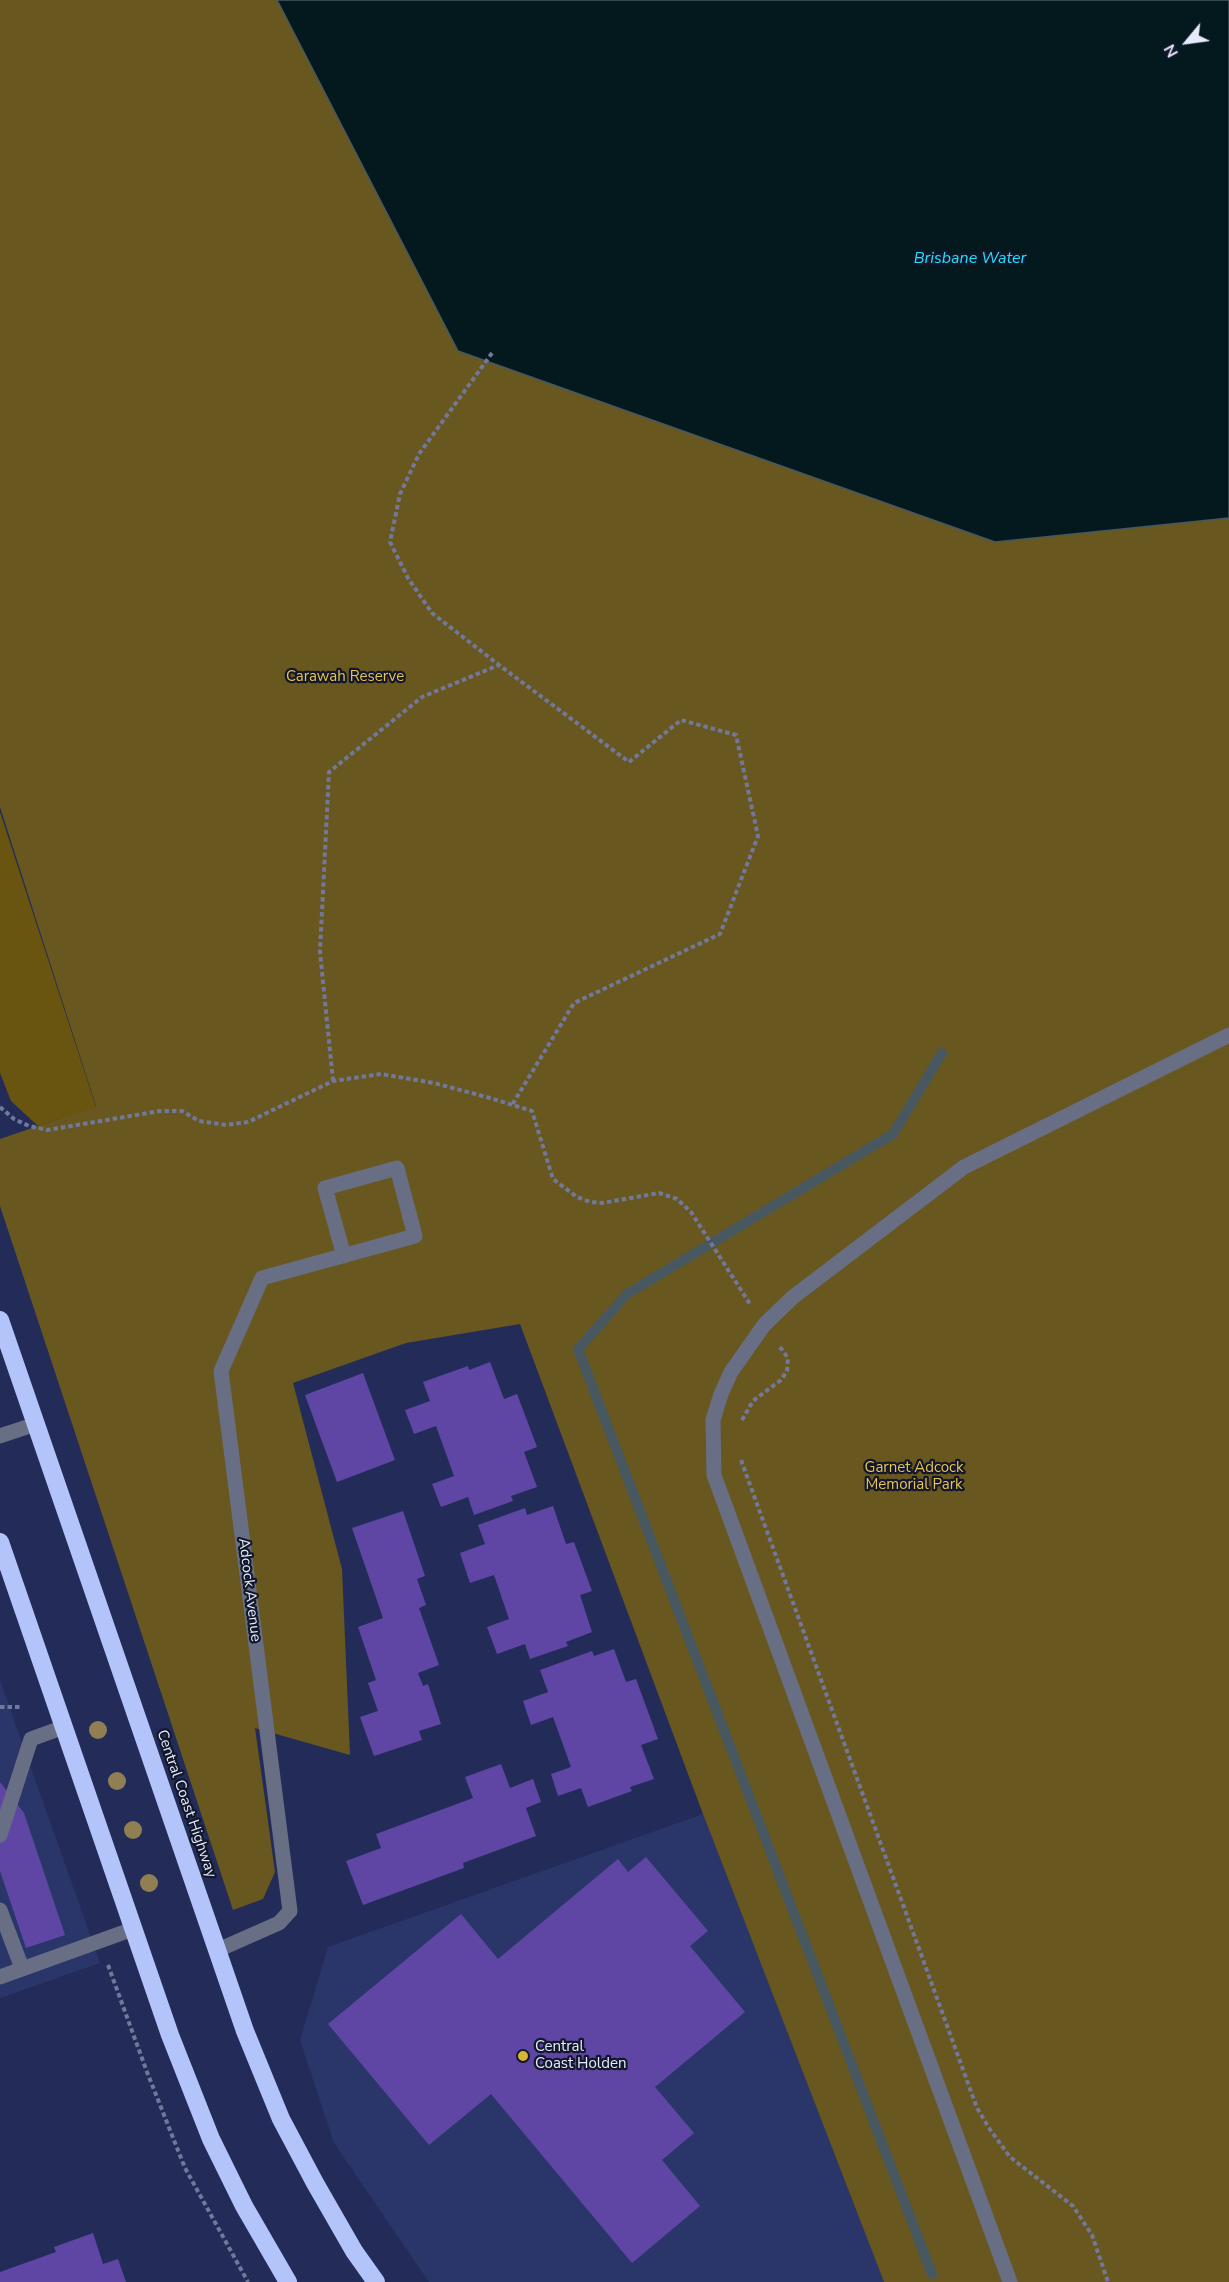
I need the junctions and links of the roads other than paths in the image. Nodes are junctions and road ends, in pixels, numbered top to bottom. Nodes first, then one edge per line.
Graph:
1 (1229, 1035) edge
2 (344, 1256) junction
3 (0, 1320) edge
4 (36, 1424) junction
5 (0, 1436) edge
6 (0, 1542) edge
7 (64, 1727) junction
8 (0, 1835) edge
9 (0, 1910) edge
10 (133, 1929) junction
11 (218, 1950) junction
12 (22, 1968) junction
13 (0, 1977) edge
14 (288, 2282) edge
15 (376, 2282) edge
16 (1010, 2282) edge

1 - 16 street
2 - 2 street, Adcock Avenue
2 - 11 street, Adcock Avenue
3 - 4 highway, Central Coast Highway
4 - 5 street
4 - 11 highway, Central Coast Highway
6 - 7 highway
7 - 8 street
7 - 10 highway
9 - 12 street
10 - 12 street
10 - 14 highway
11 - 15 highway, Central Coast Highway
12 - 13 street

